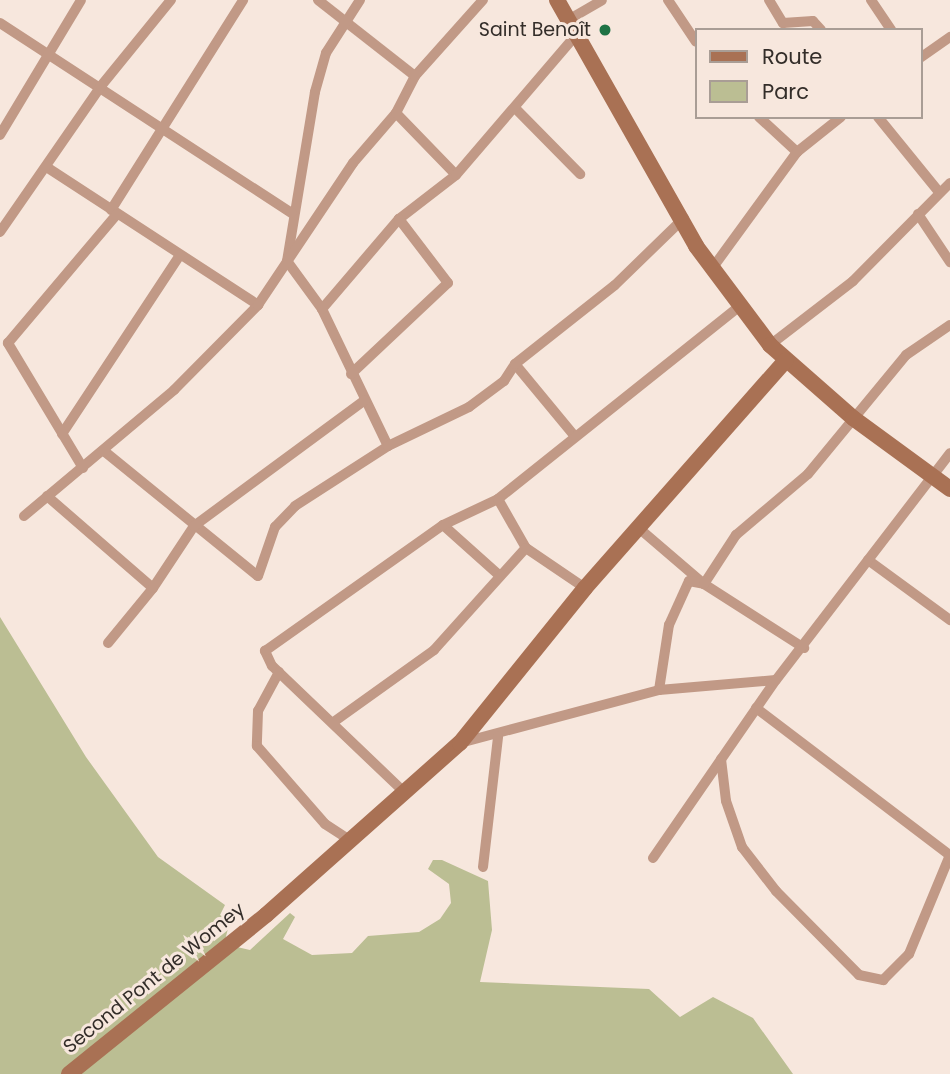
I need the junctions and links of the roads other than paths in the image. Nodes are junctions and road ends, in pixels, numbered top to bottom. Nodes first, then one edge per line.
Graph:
1 (81, 0) edge
2 (171, 0) edge
3 (243, 0) edge
4 (317, 0) edge
5 (360, 0) edge
6 (482, 0) edge
7 (557, 0) edge
8 (602, 0) edge
9 (668, 0) edge
10 (769, 0) edge
11 (871, 0) edge
12 (345, 20) junction
13 (568, 20) junction
14 (0, 23) edge
15 (780, 27) edge
16 (819, 28) edge
17 (890, 28) edge
18 (577, 34) junction
19 (950, 37) edge
20 (694, 39) edge
21 (48, 52) junction
22 (922, 57) edge
23 (415, 76) junction
24 (101, 86) junction
25 (515, 108) junction
26 (396, 113) junction
27 (761, 119) edge
28 (838, 119) edge
29 (880, 119) edge
30 (164, 128) junction
31 (0, 135) edge
32 (797, 152) junction
33 (48, 168) junction
34 (456, 174) junction
35 (580, 174) dead end
36 (950, 183) edge
37 (939, 192) junction
38 (114, 212) junction
39 (291, 213) junction
40 (918, 214) junction
41 (684, 218) junction
42 (399, 219) junction
43 (0, 232) edge
44 (180, 255) junction
45 (287, 261) junction
46 (950, 262) edge
47 (711, 270) junction
48 (258, 305) junction
49 (741, 305) junction
50 (322, 309) junction
51 (950, 326) edge
52 (770, 345) junction
53 (785, 361) junction
54 (515, 364) junction
55 (351, 374) junction
56 (365, 400) junction
57 (853, 418) junction
58 (62, 434) junction
59 (573, 434) junction
60 (388, 446) junction
61 (104, 452) junction
62 (950, 453) edge
63 (83, 468) junction
64 (931, 474) junction
65 (950, 489) edge
66 (47, 496) junction
67 (498, 499) junction
68 (24, 516) dead end
69 (443, 525) junction
70 (194, 526) junction
71 (641, 530) junction
72 (526, 548) junction
73 (868, 561) junction
74 (499, 575) junction
75 (704, 584) junction
76 (153, 588) junction
77 (585, 588) junction
78 (950, 620) edge
79 (108, 643) dead end
80 (804, 648) junction
81 (279, 672) junction
82 (776, 680) junction
83 (659, 690) junction
84 (756, 708) junction
85 (335, 721) junction
86 (498, 737) junction
87 (460, 743) junction
88 (721, 759) junction
89 (403, 790) junction
90 (351, 841) junction
91 (950, 855) edge
92 (653, 858) dead end
93 (483, 867) dead end
94 (69, 1074) edge

1 - 21 street
2 - 24 street
3 - 30 street
4 - 12 street
5 - 12 street
6 - 23 street
7 - 13 main road
8 - 13 street
9 - 20 street
10 - 15 street
11 - 17 street
12 - 23 street
12 - 39 street
13 - 18 main road
14 - 21 street
15 - 16 street
18 - 25 street
18 - 41 main road
19 - 22 street
21 - 24 street
21 - 31 street
23 - 26 street
24 - 30 street
24 - 33 street
25 - 34 street
25 - 35 street
26 - 34 street
26 - 45 street
27 - 32 street
28 - 32 street
29 - 37 street
30 - 38 street
30 - 39 street
32 - 47 street
33 - 38 street
33 - 43 street
34 - 42 street
36 - 37 street
37 - 40 street
38 - 44 street
38 - 58 street
39 - 45 street
40 - 46 street
40 - 52 street
41 - 47 main road
41 - 54 street
42 - 50 street
42 - 55 street
44 - 48 street
44 - 58 street
45 - 48 street
45 - 50 street
47 - 49 main road
48 - 61 street
49 - 52 main road
49 - 59 street
50 - 55 street
51 - 57 street
52 - 53 main road
53 - 57 main road
53 - 71 main road, Second Pont de Womey
54 - 59 street
54 - 60 street
55 - 56 street
56 - 60 street
56 - 70 street
57 - 64 main road
57 - 75 street
58 - 63 street
59 - 67 street
60 - 70 street
61 - 63 street
61 - 70 street
62 - 64 street
63 - 66 street
64 - 65 main road
64 - 73 street
66 - 68 street
66 - 76 street
67 - 69 street
67 - 72 street
69 - 74 street
69 - 81 street
70 - 76 street
71 - 75 street
71 - 77 main road, Second Pont de Womey
72 - 74 street
72 - 77 street
73 - 78 street
73 - 80 street
74 - 85 street
75 - 80 street
75 - 83 street
76 - 79 street
77 - 87 main road, Second Pont de Womey
80 - 82 street
81 - 85 street
81 - 90 street
82 - 83 street
82 - 84 street
83 - 86 street
84 - 88 street
84 - 91 street
85 - 89 street
86 - 87 street
86 - 93 street
87 - 89 main road, Second Pont de Womey
88 - 91 street
88 - 92 street
89 - 90 main road, Second Pont de Womey
90 - 94 main road, Second Pont de Womey

